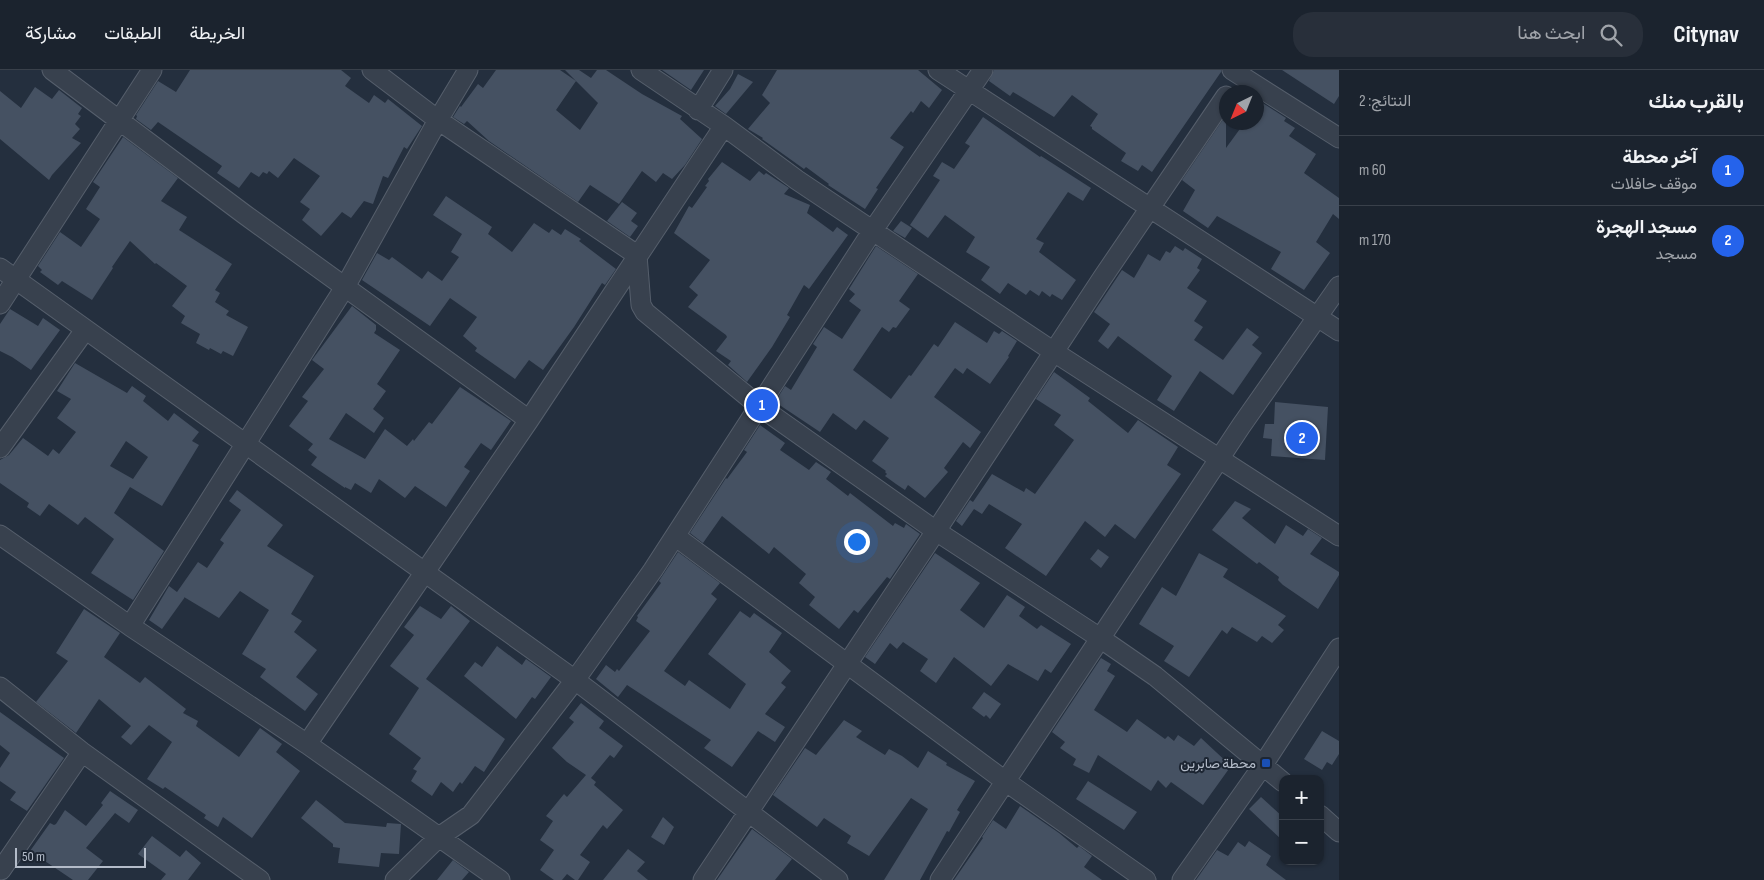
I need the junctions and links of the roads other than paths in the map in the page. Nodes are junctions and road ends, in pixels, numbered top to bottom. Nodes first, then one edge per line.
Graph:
1 (52, 70) edge
2 (152, 70) edge
3 (372, 70) edge
4 (468, 70) edge
5 (641, 70) edge
6 (723, 70) edge
7 (938, 70) edge
8 (983, 70) edge
9 (1239, 72) edge
10 (1232, 85) edge
11 (969, 90) junction
12 (1219, 106) edge
13 (698, 110) junction
14 (119, 120) junction
15 (438, 120) junction
16 (724, 126) junction
17 (1339, 138) edge
18 (1150, 208) junction
19 (873, 230) junction
20 (637, 255) junction
21 (0, 268) edge
22 (17, 280) junction
23 (1339, 286) edge
24 (346, 287) junction
25 (0, 304) edge
26 (1317, 317) junction
27 (85, 330) junction
28 (1339, 331) edge
29 (1054, 352) junction
30 (758, 406) junction
31 (529, 420) junction
32 (246, 444) junction
33 (0, 448) edge
34 (1219, 459) junction
35 (936, 530) junction
36 (0, 535) edge
37 (674, 536) junction
38 (1339, 536) edge
39 (424, 572) junction
40 (130, 626) junction
41 (1100, 638) junction
42 (1339, 648) edge
43 (848, 664) junction
44 (575, 680) junction
45 (0, 688) edge
46 (308, 744) junction
47 (82, 752) junction
48 (1263, 764) junction
49 (1279, 778) edge
50 (1006, 781) junction
51 (748, 813) junction
52 (1324, 819) edge
53 (1339, 832) edge
54 (439, 837) junction
55 (5, 873) edge
56 (260, 880) edge
57 (395, 880) edge
58 (500, 880) edge
59 (703, 880) edge
60 (838, 880) edge
61 (940, 880) edge
62 (1146, 880) edge
63 (1182, 880) edge

1 - 14 street
2 - 14 street
3 - 15 street
4 - 15 street
5 - 13 street
6 - 13 street
7 - 11 street
8 - 11 street
9 - 10 street
9 - 17 street
11 - 18 street
11 - 19 street
12 - 18 street
13 - 16 street
14 - 22 street
14 - 24 street
15 - 20 street
15 - 24 street
16 - 19 street
16 - 20 street
18 - 26 street
18 - 29 street
19 - 29 street
19 - 30 street
20 - 30 street
20 - 31 street
21 - 22 street
22 - 25 street
22 - 27 street
23 - 26 street
24 - 31 street
24 - 32 street
26 - 28 street
26 - 34 street
27 - 32 street
27 - 33 street
29 - 34 street
29 - 35 street
30 - 35 street
30 - 37 street
31 - 39 street
32 - 39 street
32 - 40 street
34 - 38 street
34 - 41 street
35 - 41 street
35 - 43 street
36 - 40 street
37 - 43 street
37 - 44 street
39 - 44 street
39 - 46 street
40 - 46 street
41 - 48 street
41 - 50 street
42 - 48 street
43 - 50 street
43 - 51 street
44 - 51 street
44 - 54 street
45 - 47 street
46 - 54 street
47 - 55 street
47 - 56 street
48 - 49 street
48 - 63 street
50 - 61 street
50 - 62 street
51 - 59 street
51 - 60 street
52 - 53 street
54 - 57 street
54 - 58 street

